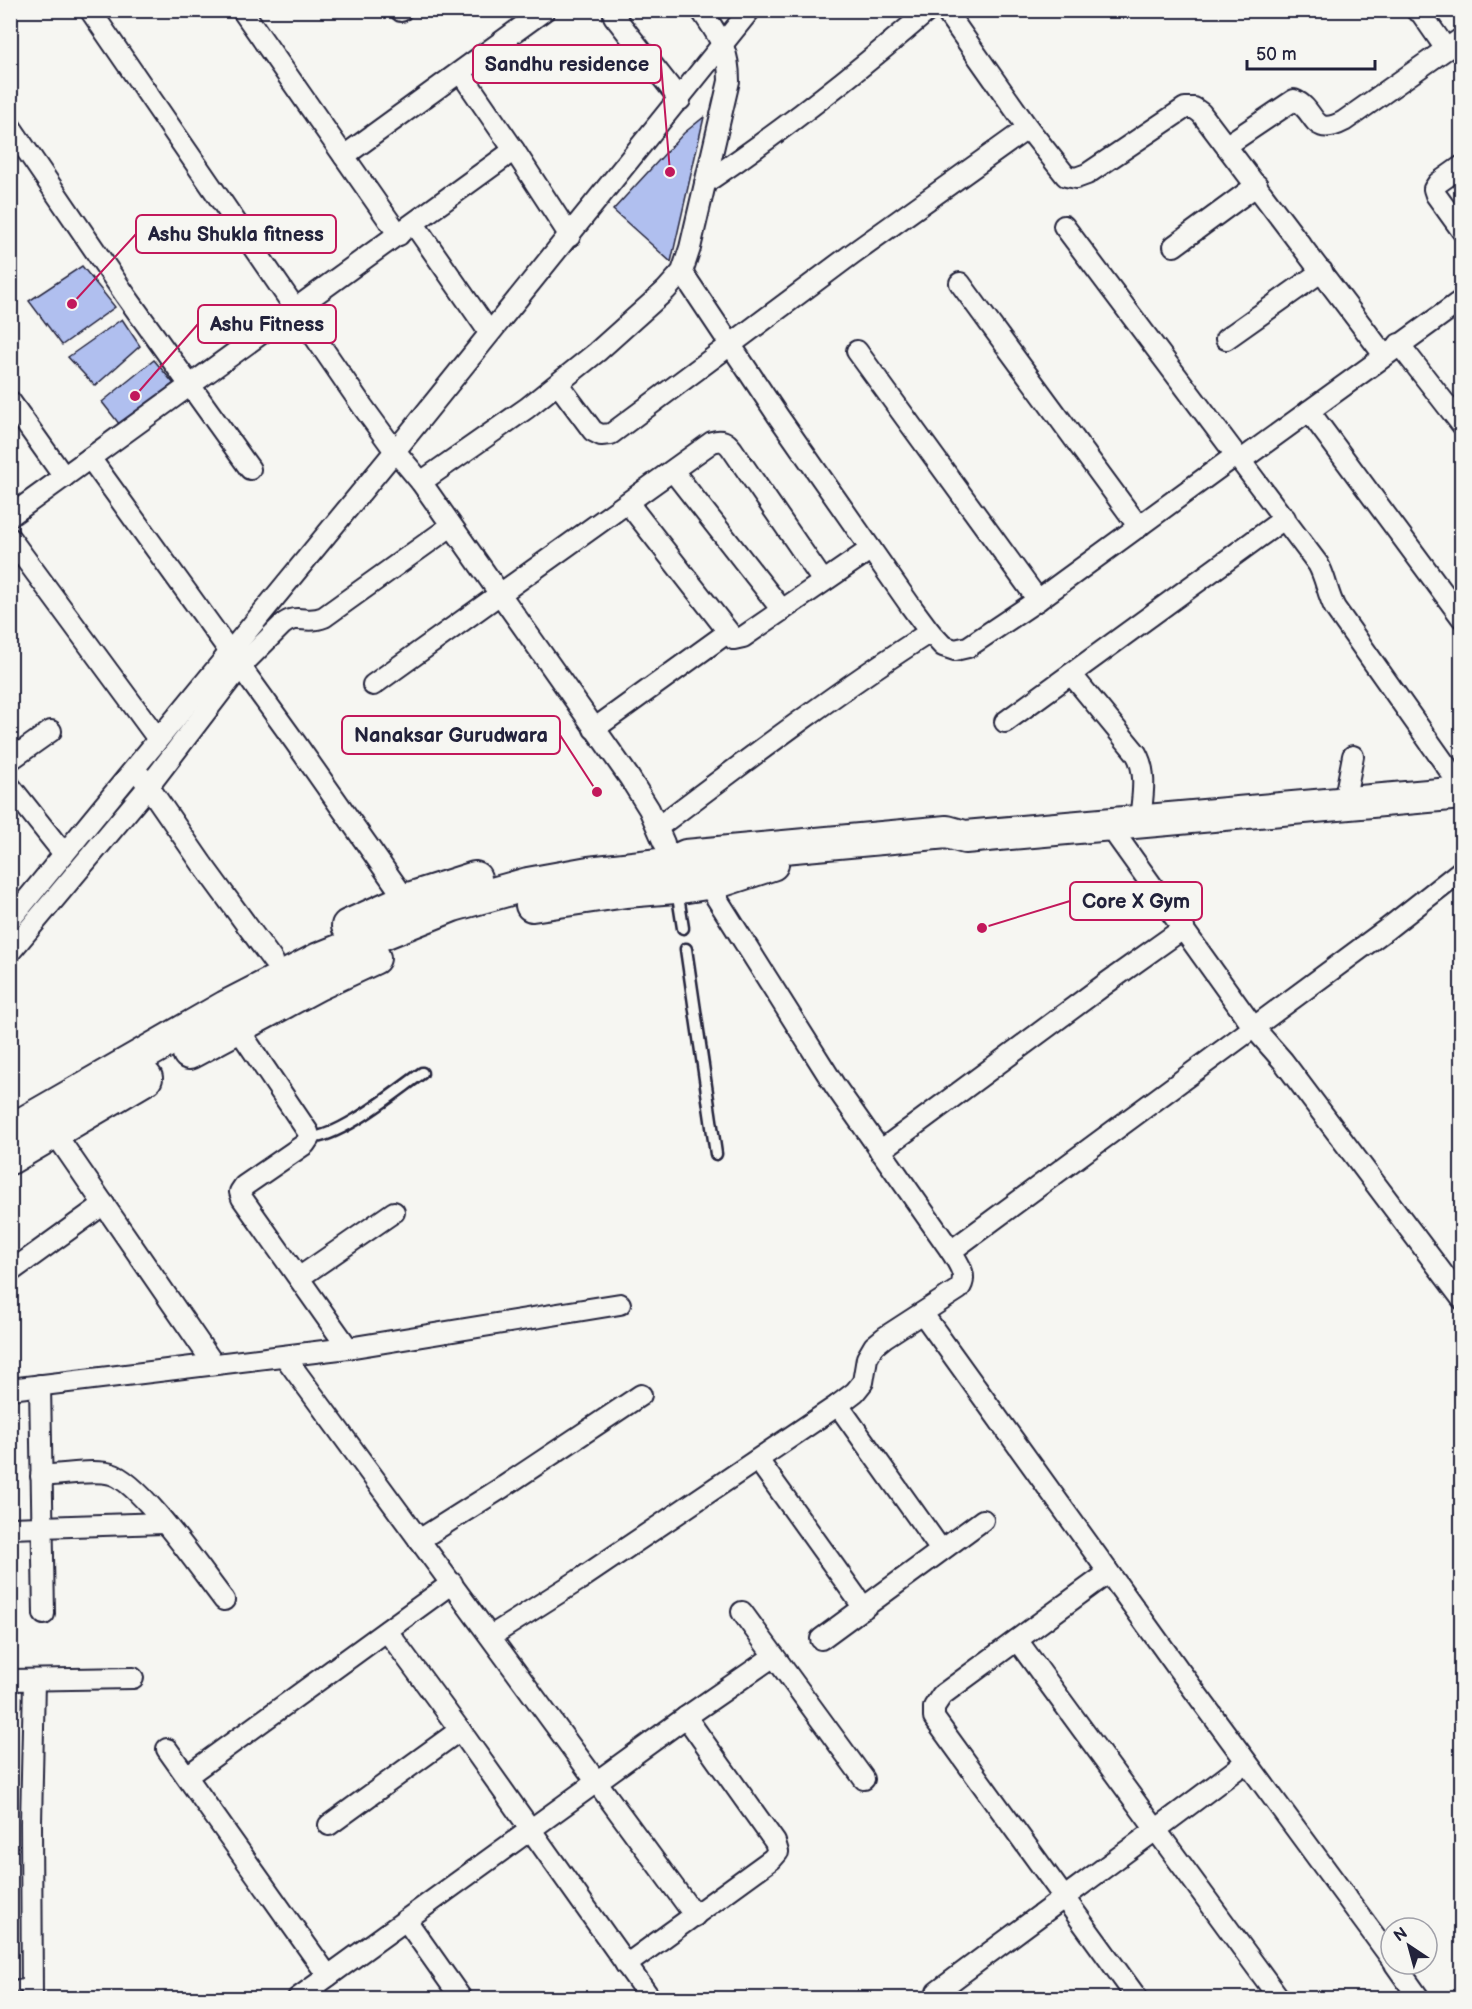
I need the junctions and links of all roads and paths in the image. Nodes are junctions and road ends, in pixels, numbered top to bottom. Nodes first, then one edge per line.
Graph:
1 (90, 10) edge
2 (242, 10) edge
3 (545, 10) edge
4 (701, 10) edge
5 (750, 10) edge
6 (929, 10) edge
7 (945, 10) edge
8 (1416, 10) edge
9 (614, 16) dead end
10 (723, 43) junction
11 (1454, 43) edge
12 (461, 73) junction
13 (680, 100) junction
14 (10, 126) edge
15 (1028, 128) junction
16 (1227, 145) junction
17 (514, 150) junction
18 (344, 156) junction
19 (1461, 166) edge
20 (705, 183) junction
21 (1257, 185) junction
22 (1065, 226) dead end
23 (406, 230) junction
24 (1461, 231) edge
25 (570, 236) junction
26 (1174, 246) dead end
27 (1322, 270) junction
28 (682, 272) junction
29 (960, 283) dead end
30 (1461, 300) edge
31 (296, 310) junction
32 (489, 333) junction
33 (1226, 339) dead end
34 (730, 343) junction
35 (1391, 350) junction
36 (857, 351) dead end
37 (558, 384) junction
38 (189, 385) junction
39 (10, 401) edge
40 (1309, 411) junction
41 (1461, 425) edge
42 (395, 451) junction
43 (90, 458) junction
44 (1238, 459) junction
45 (250, 469) dead end
46 (672, 471) junction
47 (64, 477) junction
48 (421, 482) junction
49 (628, 503) junction
50 (10, 516) edge
51 (1285, 518) junction
52 (451, 526) junction
53 (1139, 527) junction
54 (10, 538) edge
55 (871, 549) junction
56 (823, 581) junction
57 (500, 595) junction
58 (1038, 600) junction
59 (782, 610) junction
60 (1461, 618) edge
61 (930, 632) junction
62 (728, 633) junction
63 (229, 651) junction
64 (240, 668) junction
65 (1071, 674) junction
66 (373, 685) dead end
67 (1005, 722) dead end
68 (594, 729) junction
69 (51, 732) dead end
70 (158, 739) junction
71 (1353, 756) dead end
72 (10, 760) edge
73 (135, 767) junction
74 (10, 786) edge
75 (149, 786) junction
76 (1461, 788) edge
77 (1461, 793) edge
78 (1344, 803) junction
79 (1140, 821) junction
80 (1107, 824) junction
81 (64, 854) junction
82 (667, 855) junction
83 (772, 856) junction
84 (1461, 870) edge
85 (707, 883) junction
86 (406, 900) junction
87 (10, 920) edge
88 (683, 928) dead end
89 (1184, 928) junction
90 (14, 942) edge
91 (686, 949) dead end
92 (273, 961) junction
93 (237, 1027) junction
94 (1254, 1028) junction
95 (422, 1073) dead end
96 (10, 1110) edge
97 (10, 1131) edge
98 (54, 1132) junction
99 (309, 1138) junction
100 (880, 1151) junction
101 (716, 1154) dead end
102 (10, 1158) edge
103 (104, 1204) junction
104 (394, 1212) dead end
105 (951, 1251) junction
106 (10, 1272) edge
107 (300, 1277) junction
108 (1461, 1299) edge
109 (620, 1304) dead end
110 (923, 1314) junction
111 (348, 1348) junction
112 (285, 1357) junction
113 (213, 1363) junction
114 (40, 1385) junction
115 (10, 1389) edge
116 (641, 1395) dead end
117 (838, 1405) junction
118 (758, 1460) junction
119 (41, 1476) junction
120 (983, 1520) dead end
121 (164, 1522) junction
122 (42, 1527) junction
123 (10, 1528) edge
124 (419, 1540) junction
125 (941, 1550) junction
126 (1108, 1573) junction
127 (452, 1583) junction
128 (224, 1600) dead end
129 (864, 1608) junction
130 (742, 1612) dead end
131 (44, 1614) dead end
132 (387, 1631) junction
133 (491, 1636) junction
134 (821, 1639) dead end
135 (1017, 1640) junction
136 (774, 1656) junction
137 (134, 1678) dead end
138 (10, 1680) edge
139 (34, 1681) junction
140 (686, 1717) junction
141 (460, 1730) junction
142 (167, 1749) dead end
143 (1246, 1762) junction
144 (187, 1776) junction
145 (864, 1779) dead end
146 (597, 1781) junction
147 (329, 1825) dead end
148 (531, 1830) junction
149 (1157, 1831) junction
150 (1065, 1896) junction
151 (695, 1916) junction
152 (406, 1920) junction
153 (1379, 1942) edge
154 (626, 1965) junction
155 (1403, 1976) edge
156 (328, 1977) junction
157 (10, 1986) edge
158 (32, 1992) edge
159 (937, 1992) dead end
160 (305, 1996) edge
161 (462, 1998) edge
162 (650, 1998) edge
163 (1137, 1998) edge
164 (1279, 1998) edge
165 (1419, 1998) edge

1 - 31 street
2 - 18 street
3 - 12 street
4 - 10 street
5 - 10 street
6 - 20 street
7 - 15 street
8 - 11 street
9 - 13 street
10 - 13 street
10 - 20 street
11 - 16 street
12 - 17 street
12 - 18 street
13 - 25 street
14 - 38 street
15 - 16 street
15 - 34 street
16 - 21 street
17 - 23 street
17 - 25 street
18 - 23 street
19 - 24 street
20 - 28 street
21 - 26 street
21 - 27 street
22 - 44 street
23 - 31 street
23 - 32 street
25 - 32 street
27 - 33 street
27 - 35 street
28 - 34 street
28 - 37 street
29 - 53 street
30 - 35 street
31 - 38 street
31 - 42 street
32 - 42 street
34 - 37 street
34 - 55 street
35 - 40 street
35 - 41 street
36 - 58 street
37 - 48 street
38 - 43 street
38 - 45 street
39 - 47 street
40 - 44 street
40 - 60 street
42 - 48 street
42 - 63 street
43 - 47 street
43 - 63 street
44 - 51 street
44 - 53 street
46 - 49 street
46 - 56 street
46 - 59 street
47 - 50 street
48 - 52 street
49 - 57 street
49 - 62 street
51 - 65 street
51 - 76 street
52 - 57 street
52 - 64 street
53 - 58 street
54 - 70 street
55 - 56 street
55 - 61 street
56 - 59 street
57 - 66 street
57 - 68 street
58 - 61 street
59 - 62 street
61 - 82 street
62 - 68 street
63 - 64 street
63 - 70 street
64 - 75 street
64 - 86 street
65 - 67 street
65 - 79 street
68 - 82 street
69 - 72 street
70 - 73 street
71 - 78 street
73 - 75 street
73 - 81 street
74 - 81 street
75 - 90 street
75 - 92 street
77 - 78 main road
78 - 79 main road
79 - 80 main road
80 - 83 main road
80 - 89 street
81 - 87 street
82 - 83 main road
82 - 85 main road
82 - 86 main road
82 - 88 lane
82 - 93 main road
82 - 97 main road
83 - 85 main road
84 - 94 street
85 - 100 street
86 - 92 main road
89 - 94 street
89 - 100 street
91 - 101 lane
92 - 96 main road
93 - 98 main road
93 - 99 street
94 - 105 street
94 - 108 street
95 - 99 lane
98 - 102 main road
98 - 103 street
99 - 107 street
100 - 105 street
103 - 106 street
103 - 113 street
104 - 107 street
105 - 110 street
107 - 111 street
109 - 111 street
110 - 117 street
110 - 126 street
111 - 112 street
112 - 113 street
112 - 124 street
113 - 114 street
114 - 115 street
114 - 119 street
116 - 124 street
117 - 118 street
117 - 125 street
118 - 129 street
118 - 133 street
119 - 121 street
119 - 122 street
120 - 125 street
121 - 122 street
121 - 128 street
122 - 123 street
122 - 131 street
124 - 127 street
125 - 129 street
126 - 135 street
126 - 143 street
127 - 132 street
127 - 133 street
129 - 134 street
130 - 136 street
132 - 141 street
132 - 144 street
133 - 146 street
135 - 149 street
135 - 150 street
136 - 140 street
136 - 145 street
137 - 139 street
138 - 139 street
139 - 158 street
140 - 146 street
140 - 151 street
141 - 147 street
141 - 148 street
142 - 144 street
143 - 149 street
143 - 153 street
144 - 156 street
146 - 148 street
146 - 151 street
148 - 152 street
148 - 154 street
149 - 150 street
149 - 164 street
150 - 159 street
150 - 163 street
151 - 154 street
152 - 156 street
152 - 161 street
154 - 162 street
155 - 165 street
156 - 160 street
157 - 158 lane

